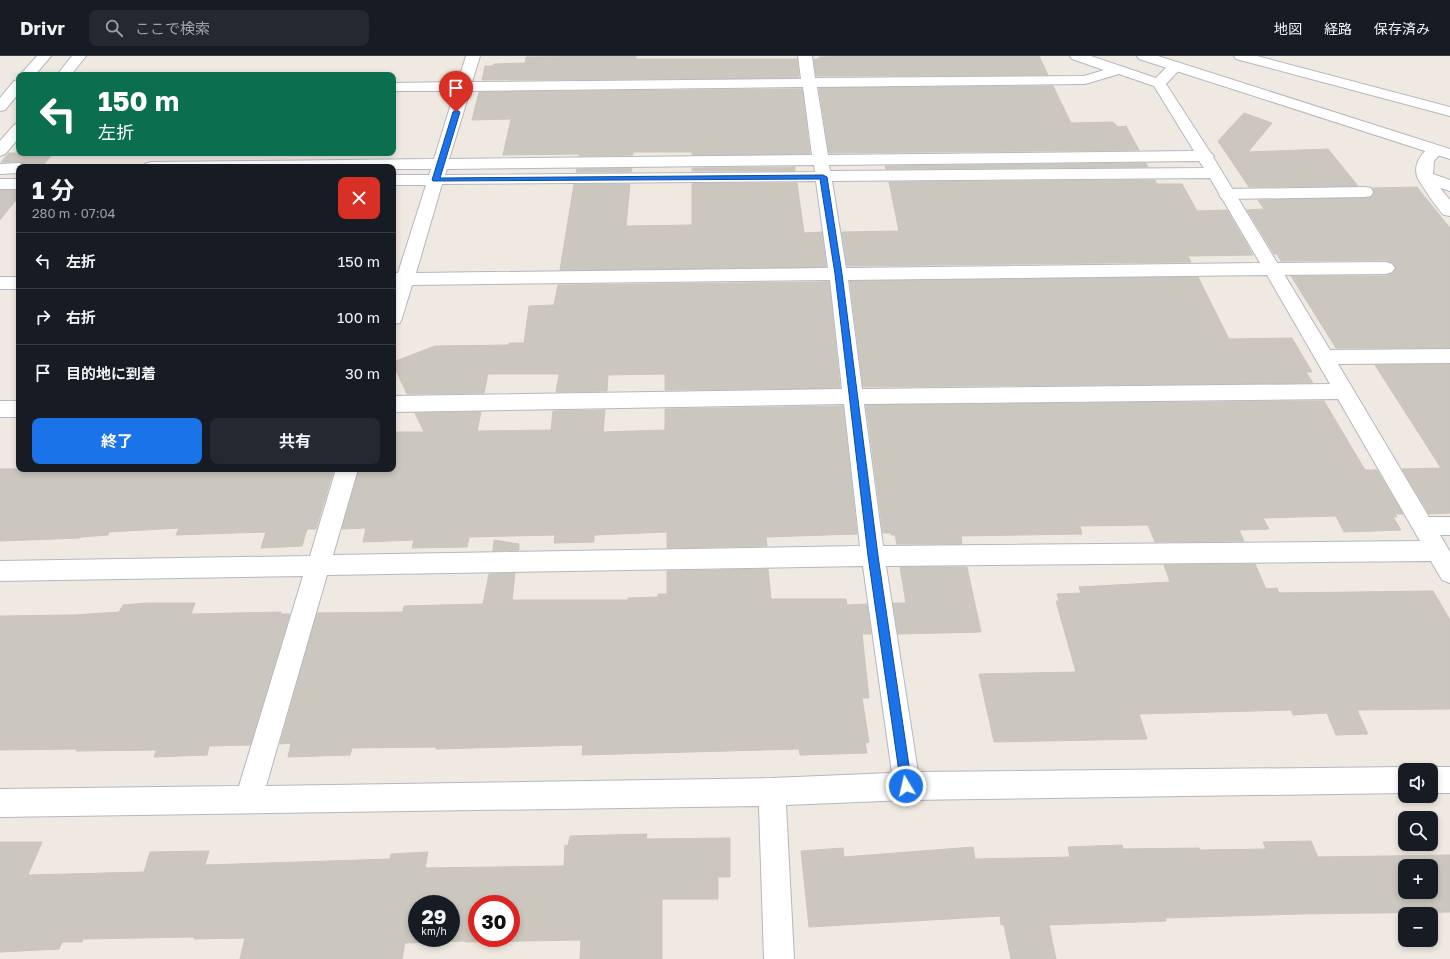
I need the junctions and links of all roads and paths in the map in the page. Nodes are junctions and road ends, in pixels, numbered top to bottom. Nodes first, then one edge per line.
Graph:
1 (44, 56) edge
2 (79, 56) edge
3 (473, 56) edge
4 (805, 56) edge
5 (1077, 56) edge
6 (1144, 56) edge
7 (1241, 56) edge
8 (1176, 66) junction
9 (1118, 70) junction
10 (30, 72) edge
11 (66, 72) edge
12 (1159, 83) junction
13 (809, 84) junction
14 (464, 86) junction
15 (396, 87) edge
16 (11, 88) edge
17 (0, 107) edge
18 (1450, 112) edge
19 (16, 132) edge
20 (0, 151) edge
21 (1443, 152) edge
22 (1206, 156) junction
23 (396, 164) edge
24 (441, 164) junction
25 (16, 168) edge
26 (0, 169) edge
27 (822, 169) junction
28 (1215, 173) junction
29 (1425, 176) junction
30 (396, 180) edge
31 (436, 180) junction
32 (0, 184) edge
33 (16, 184) edge
34 (1450, 186) edge
35 (1365, 192) dead end
36 (1227, 194) junction
37 (1450, 211) edge
38 (1386, 268) dead end
39 (1271, 269) junction
40 (838, 274) junction
41 (399, 279) edge
42 (0, 283) edge
43 (16, 283) edge
44 (396, 298) edge
45 (1450, 356) edge
46 (1325, 358) junction
47 (1344, 392) junction
48 (853, 397) junction
49 (396, 404) edge
50 (0, 409) edge
51 (16, 409) edge
52 (346, 472) edge
53 (1424, 526) junction
54 (1450, 526) edge
55 (1437, 551) junction
56 (873, 556) junction
57 (318, 566) junction
58 (0, 571) edge
59 (1450, 573) edge
60 (1398, 780) edge
61 (1438, 780) edge
62 (1450, 780) edge
63 (906, 786) junction
64 (772, 792) junction
65 (248, 800) junction
66 (0, 803) edge
67 (778, 959) edge

1 - 10 street
2 - 11 street
3 - 14 street
4 - 13 street
5 - 9 street
6 - 8 street
7 - 18 street
8 - 12 street
8 - 21 street
9 - 12 street
9 - 13 street
12 - 22 street
13 - 14 street
13 - 27 street
14 - 15 street
14 - 24 street
16 - 17 street
19 - 20 street
21 - 29 street
22 - 27 street
22 - 28 street
23 - 24 street
24 - 27 street
24 - 31 street
25 - 26 street
27 - 28 street
27 - 31 street
27 - 40 street
28 - 36 street
29 - 34 street
29 - 37 street
30 - 31 street
31 - 41 street
32 - 33 street
35 - 36 street
36 - 39 street
38 - 39 street
39 - 40 street
39 - 46 street
40 - 41 street
40 - 48 street
41 - 44 street
42 - 43 street
45 - 46 street
46 - 47 street
47 - 48 street
47 - 53 street
48 - 49 street
48 - 56 street
50 - 51 street
52 - 57 street
53 - 54 street
53 - 55 street
55 - 56 street
55 - 59 street
56 - 57 street
56 - 63 street
57 - 58 street
57 - 65 street
60 - 63 street
61 - 62 street
63 - 64 street
64 - 65 street
64 - 67 street
65 - 66 street

